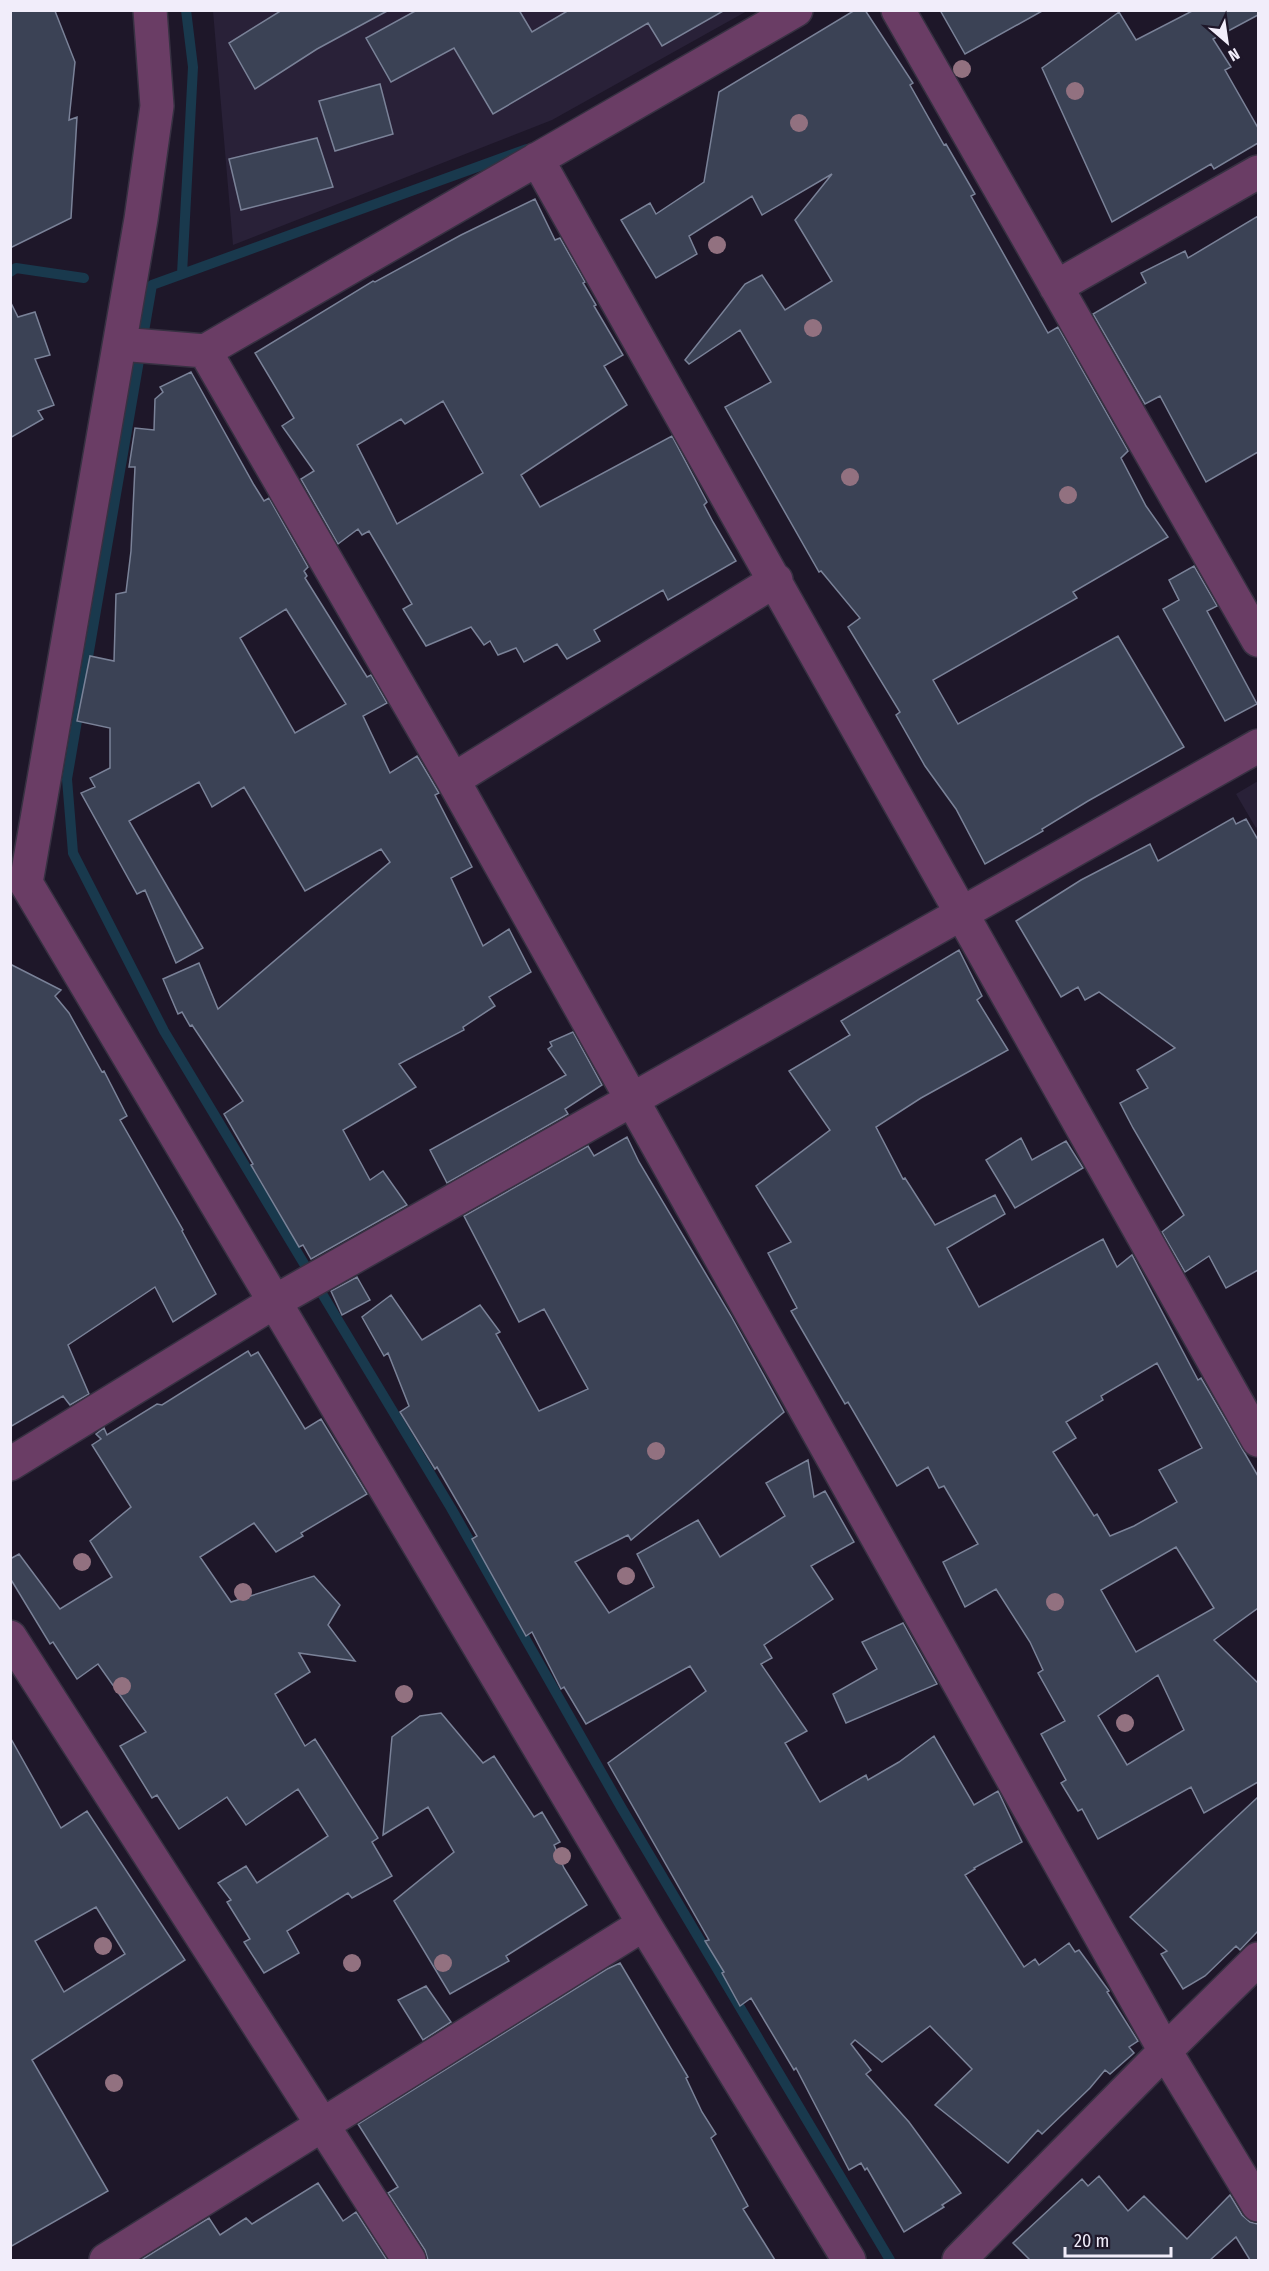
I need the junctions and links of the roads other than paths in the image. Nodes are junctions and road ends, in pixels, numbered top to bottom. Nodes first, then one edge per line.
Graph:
1 (150, 10) edge
2 (796, 10) edge
3 (898, 10) edge
4 (537, 159) junction
5 (1258, 172) edge
6 (1056, 287) junction
7 (120, 344) junction
8 (205, 351) junction
9 (776, 580) junction
10 (1258, 640) edge
11 (1258, 746) edge
12 (453, 780) junction
13 (16, 876) edge
14 (960, 913) junction
15 (631, 1099) junction
16 (274, 1302) junction
17 (1258, 1440) edge
18 (10, 1464) edge
19 (10, 1636) edge
20 (644, 1924) junction
21 (1258, 1959) edge
22 (1165, 2051) junction
23 (322, 2124) junction
24 (1258, 2205) edge
25 (106, 2260) edge
26 (409, 2260) edge
27 (849, 2260) edge
28 (959, 2260) edge

1 - 7 street
2 - 4 street
3 - 6 street
4 - 8 street
4 - 9 street
5 - 6 street
6 - 10 street
7 - 8 street
7 - 13 street
8 - 12 street
9 - 12 street
9 - 14 street
11 - 14 street
12 - 15 street
13 - 16 street
14 - 15 street
14 - 17 street
15 - 16 street
15 - 22 street
16 - 18 street
16 - 20 street
19 - 23 street
20 - 23 street
20 - 27 street
21 - 22 street
22 - 24 street
22 - 28 street
23 - 25 street
23 - 26 street

